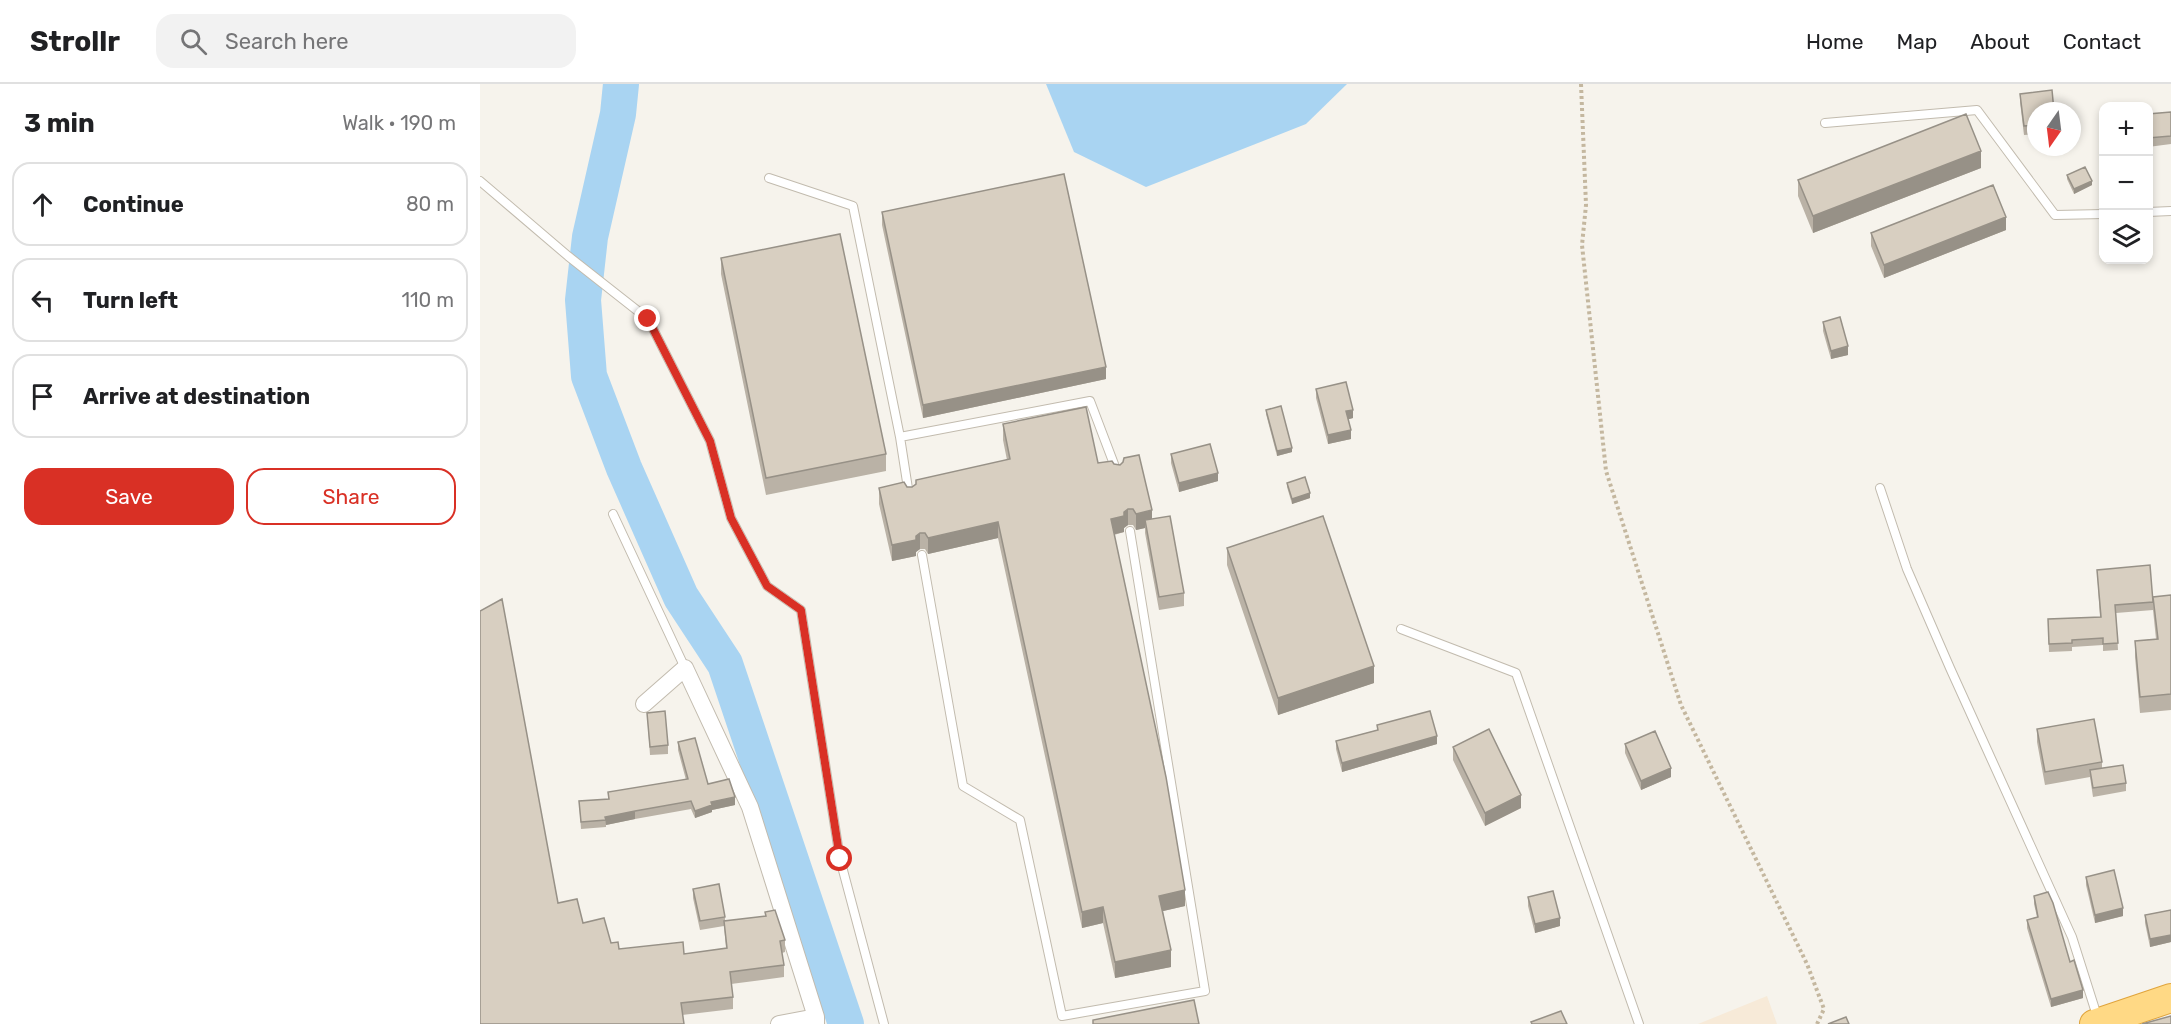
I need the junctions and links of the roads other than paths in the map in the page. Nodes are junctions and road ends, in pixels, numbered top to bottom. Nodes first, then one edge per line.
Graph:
1 (1825, 123) dead end
2 (769, 178) dead end
3 (480, 181) edge
4 (2153, 212) edge
5 (2171, 212) edge
6 (2099, 213) edge
7 (900, 437) junction
8 (1118, 475) edge
9 (1880, 488) dead end
10 (910, 497) edge
11 (613, 514) dead end
12 (1130, 531) dead end
13 (922, 555) dead end
14 (1401, 629) dead end
15 (685, 668) junction
16 (644, 704) dead end
17 (2171, 998) edge
18 (1062, 1020) edge
19 (816, 1021) edge
20 (2097, 1023) edge
21 (779, 1024) edge
22 (884, 1024) edge
23 (1639, 1024) edge

1 - 6 lane
2 - 7 lane
3 - 22 lane
4 - 5 lane
7 - 8 lane
7 - 10 lane
9 - 20 lane
11 - 15 lane
12 - 18 lane
13 - 18 lane
14 - 23 lane
15 - 16 street
15 - 19 street
17 - 20 highway
19 - 21 street

